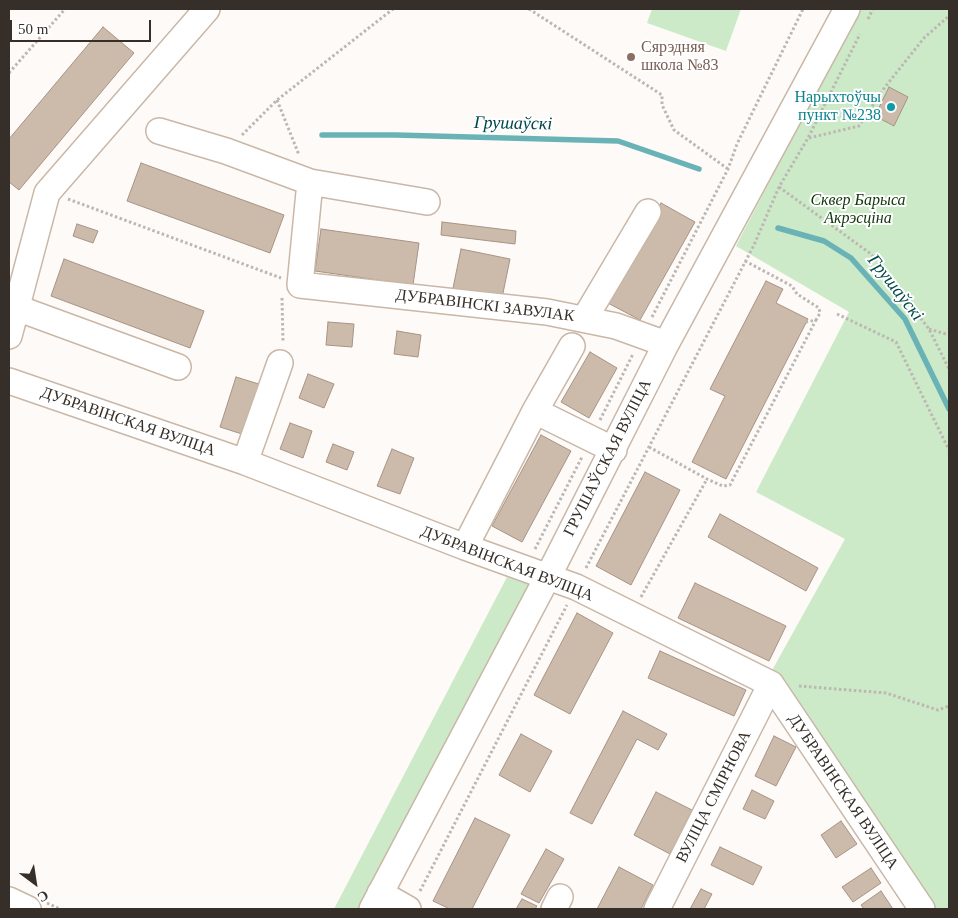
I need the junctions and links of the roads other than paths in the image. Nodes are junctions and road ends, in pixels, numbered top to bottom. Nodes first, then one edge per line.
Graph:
1 (207, 9) edge
2 (856, 17) edge
3 (159, 131) dead end
4 (310, 182) junction
5 (427, 202) dead end
6 (648, 212) dead end
7 (17, 308) junction
8 (585, 318) junction
9 (9, 336) edge
10 (666, 344) junction
11 (572, 346) dead end
12 (280, 362) road end
13 (178, 366) dead end
14 (9, 381) edge
15 (535, 411) junction
16 (614, 450) junction
17 (245, 462) junction
18 (464, 547) junction
19 (536, 573) junction
20 (771, 684) junction
21 (9, 900) edge
22 (376, 901) edge
23 (414, 901) edge
24 (28, 909) edge
25 (657, 909) edge
26 (922, 909) edge

1 - 7 street
2 - 10 street, ГРУШАЎСКАЯ ВУЛІЦА
3 - 4 street
4 - 5 street
4 - 8 street, ДУБРАВІНСКІ ЗАВУЛАК
6 - 8 street
7 - 9 street
7 - 13 street
8 - 10 street, ДУБРАВІНСКІ ЗАВУЛАК
10 - 16 street, ГРУШАЎСКАЯ ВУЛІЦА
11 - 15 street
12 - 17 street
14 - 17 street, ДУБРАВІНСКАЯ ВУЛІЦА
15 - 16 street
15 - 18 street
16 - 19 street, ГРУШАЎСКАЯ ВУЛІЦА
17 - 18 street, ДУБРАВІНСКАЯ ВУЛІЦА
18 - 19 street, ДУБРАВІНСКАЯ ВУЛІЦА
19 - 20 street, ДУБРАВІНСКАЯ ВУЛІЦА
19 - 22 street, ГРУШАЎСКАЯ ВУЛІЦА
20 - 25 street, ВУЛІЦА СМІРНОВА
20 - 26 street, ДУБРАВІНСКАЯ ВУЛІЦА
21 - 24 street
22 - 23 street

